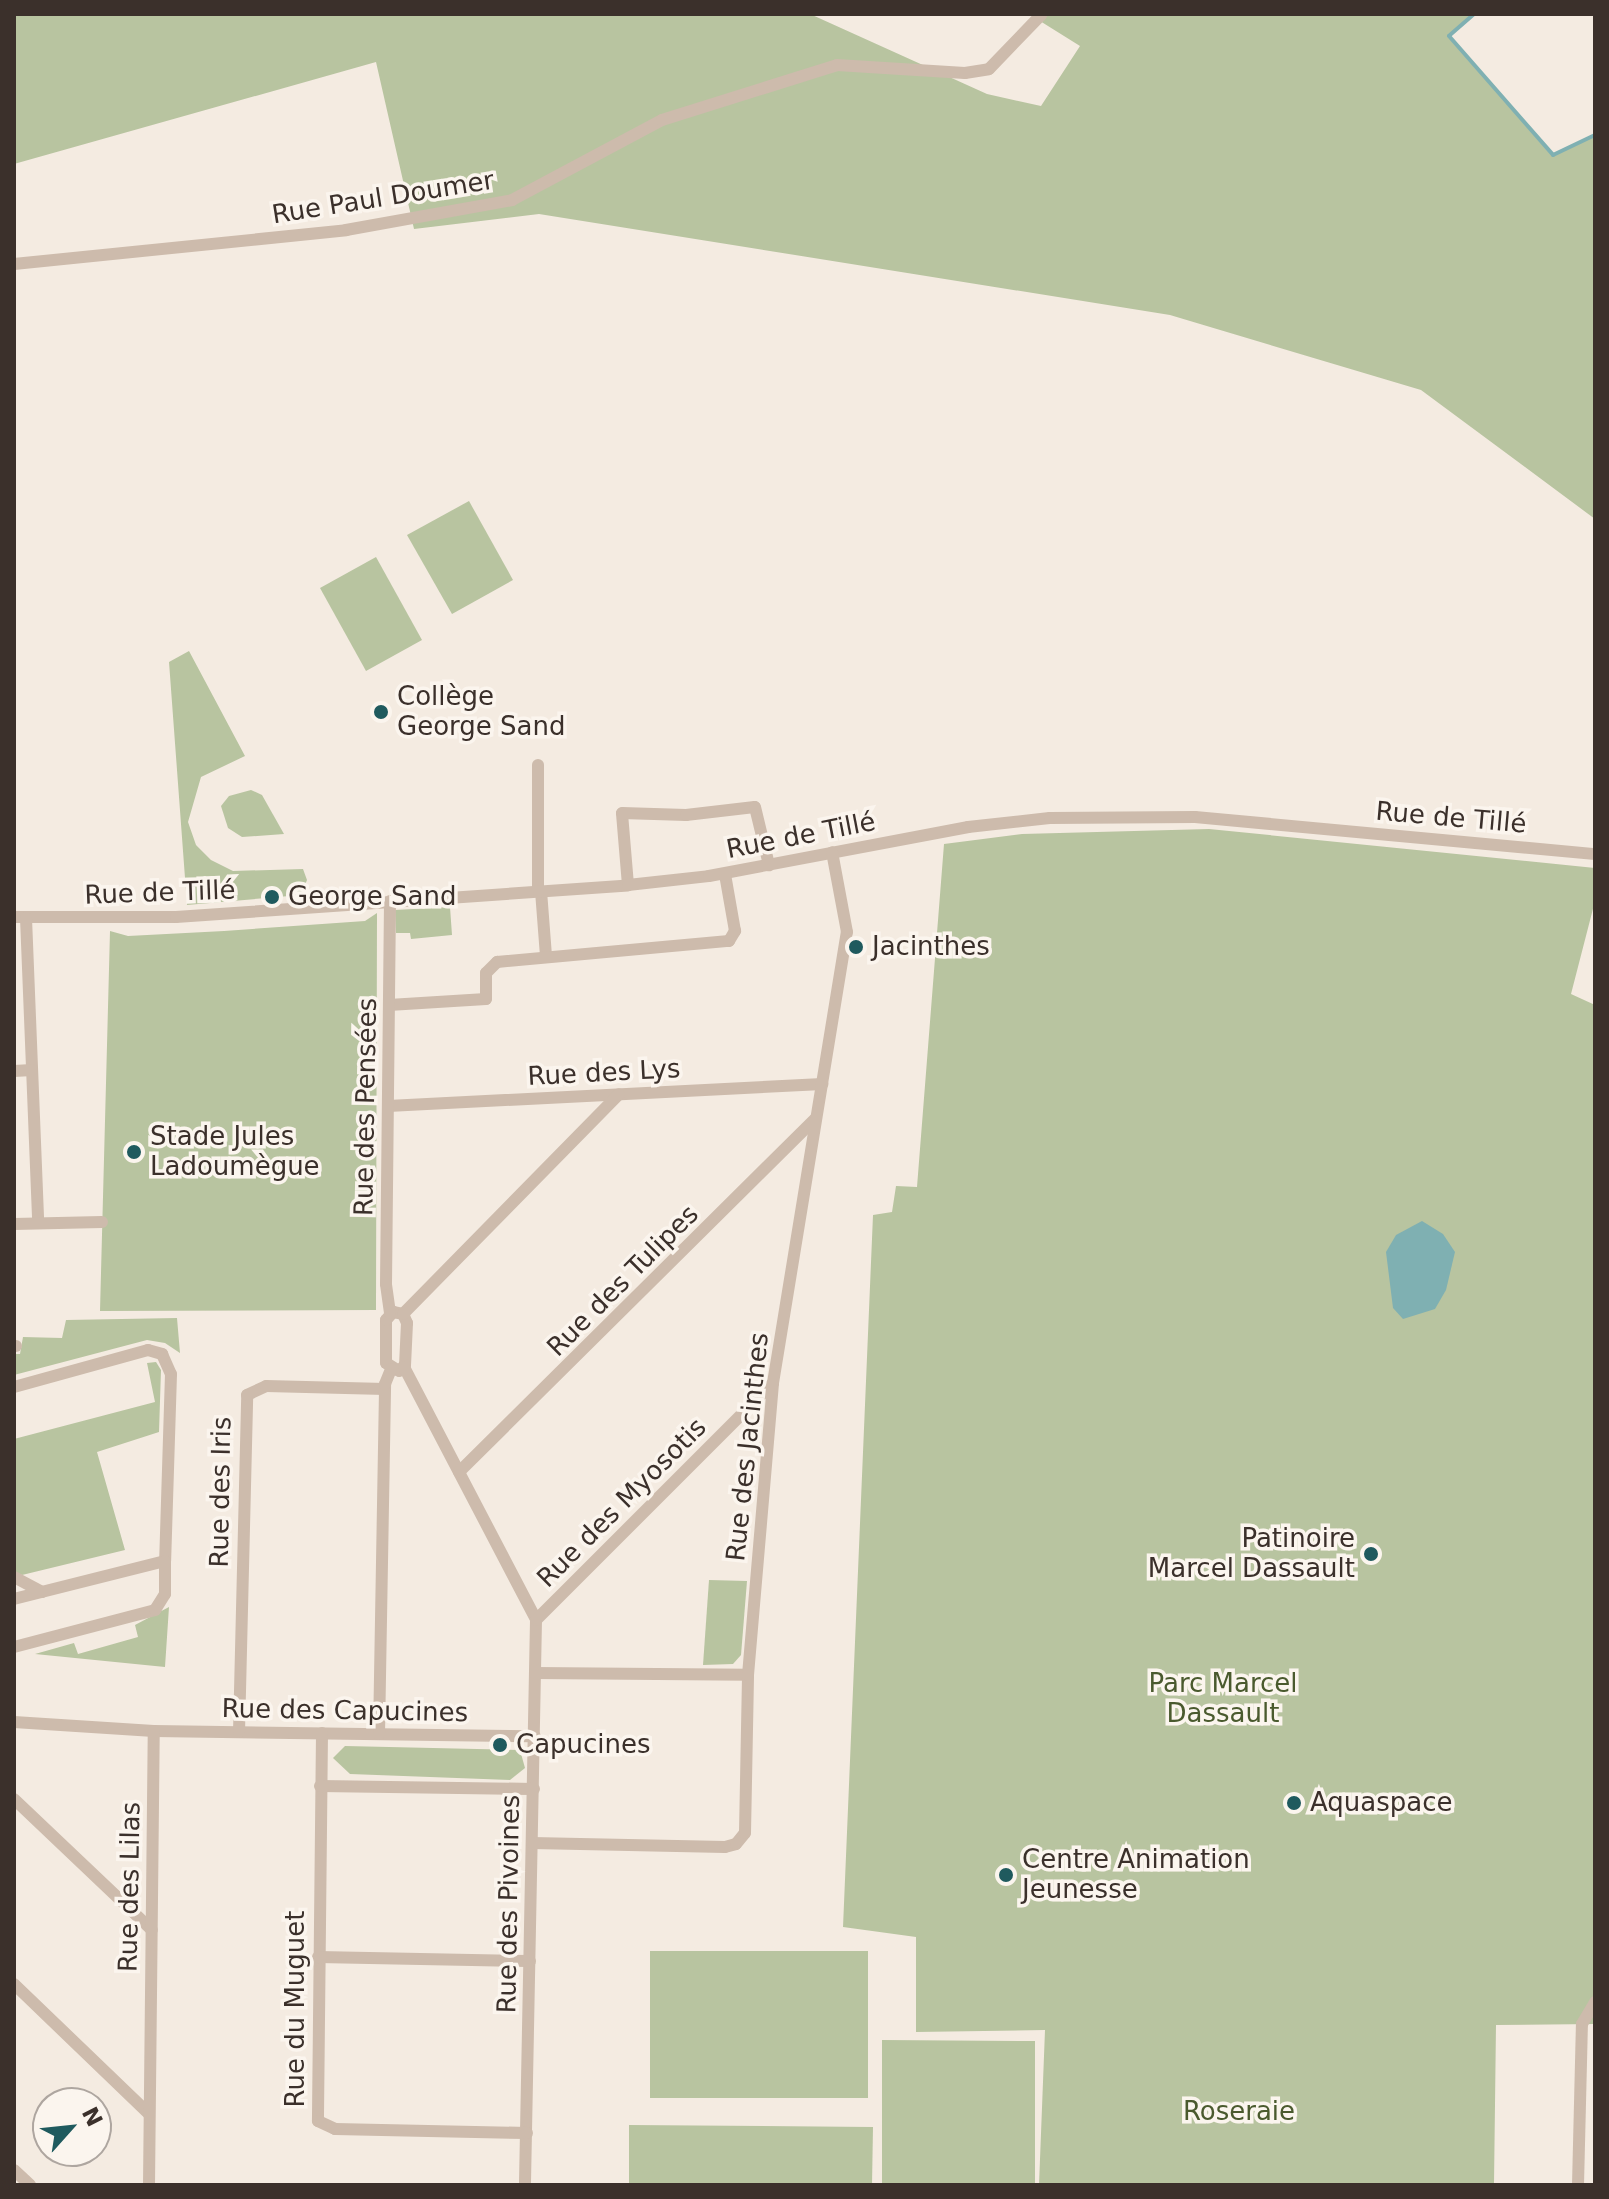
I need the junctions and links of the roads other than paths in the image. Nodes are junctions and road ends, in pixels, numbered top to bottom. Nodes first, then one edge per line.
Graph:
1 (1042, 14) edge
2 (14, 264) edge
3 (538, 765) dead end
4 (832, 852) junction
5 (1595, 854) edge
6 (769, 865) junction
7 (725, 874) junction
8 (628, 885) junction
9 (539, 891) junction
10 (390, 901) junction
11 (14, 902) edge
12 (18, 917) edge
13 (546, 956) junction
14 (389, 1005) junction
15 (32, 1070) junction
16 (14, 1071) edge
17 (822, 1084) junction
18 (619, 1094) junction
19 (388, 1106) junction
20 (815, 1119) junction
21 (102, 1222) dead end
22 (38, 1223) junction
23 (14, 1224) edge
24 (396, 1313) junction
25 (397, 1368) junction
26 (773, 1383) junction
27 (14, 1387) edge
28 (385, 1389) junction
29 (459, 1472) junction
30 (165, 1561) junction
31 (14, 1577) edge
32 (42, 1592) junction
33 (14, 1599) edge
34 (536, 1620) junction
35 (14, 1647) edge
36 (535, 1673) junction
37 (748, 1675) junction
38 (14, 1722) edge
39 (154, 1731) junction
40 (239, 1732) junction
41 (322, 1733) junction
42 (379, 1734) junction
43 (535, 1736) junction
44 (320, 1786) junction
45 (534, 1789) junction
46 (14, 1799) edge
47 (532, 1843) junction
48 (152, 1930) junction
49 (318, 1957) junction
50 (530, 1961) junction
51 (14, 1984) edge
52 (1595, 2002) edge
53 (149, 2114) junction
54 (527, 2133) junction
55 (14, 2170) edge
56 (30, 2185) edge
57 (149, 2185) edge
58 (525, 2185) edge
59 (1578, 2185) edge

1 - 2 street, Rue Paul Doumer
3 - 9 street
4 - 5 street, Rue de Tillé
4 - 6 street, Rue de Tillé
4 - 17 street, Rue des Jacinthes
6 - 7 street, Rue de Tillé
6 - 8 street
7 - 8 street, Rue de Tillé
7 - 13 street
8 - 9 street, Rue de Tillé
9 - 10 street, Rue de Tillé
9 - 13 street
10 - 12 street, Rue de Tillé
10 - 14 street, Rue des Pensées
11 - 12 street
12 - 15 street
13 - 14 street
14 - 19 street, Rue des Pensées
15 - 16 street
15 - 22 street
17 - 18 street, Rue des Lys
17 - 20 street, Rue des Jacinthes
18 - 19 street, Rue des Lys
18 - 24 street
19 - 24 street, Rue des Pensées
20 - 26 street, Rue des Jacinthes
20 - 29 street, Rue des Tulipes
21 - 22 street
22 - 23 street
24 - 25 street, Rue des Pensées
24 - 25 street, Rue des Pensées
25 - 28 street, Rue des Pensées
25 - 29 street, Rue des Pivoines
26 - 34 street, Rue des Myosotis
26 - 37 street, Rue des Jacinthes
27 - 30 street
28 - 40 street, Rue des Iris
28 - 42 street, Rue des Pensées
29 - 34 street, Rue des Pivoines
30 - 32 street
30 - 35 street
31 - 32 street
32 - 33 street
34 - 36 street, Rue des Pivoines
36 - 37 street
36 - 43 street, Rue des Pivoines
37 - 47 street, Rue des Jacinthes
38 - 39 street
39 - 40 street, Rue des Capucines
39 - 48 street, Rue des Lilas
40 - 41 street, Rue des Capucines
41 - 42 street, Rue des Capucines
41 - 44 street, Rue du Muguet
42 - 43 street, Rue des Capucines
43 - 45 street, Rue des Pivoines
44 - 45 street
44 - 49 street, Rue du Muguet
45 - 47 street, Rue des Pivoines
46 - 48 street
47 - 50 street, Rue des Pivoines
48 - 53 street, Rue des Lilas
49 - 50 street
49 - 54 street, Rue du Muguet
50 - 54 street, Rue des Pivoines
51 - 53 street
52 - 59 street
53 - 57 street, Rue des Lilas
54 - 58 street, Rue des Pivoines
55 - 56 street

